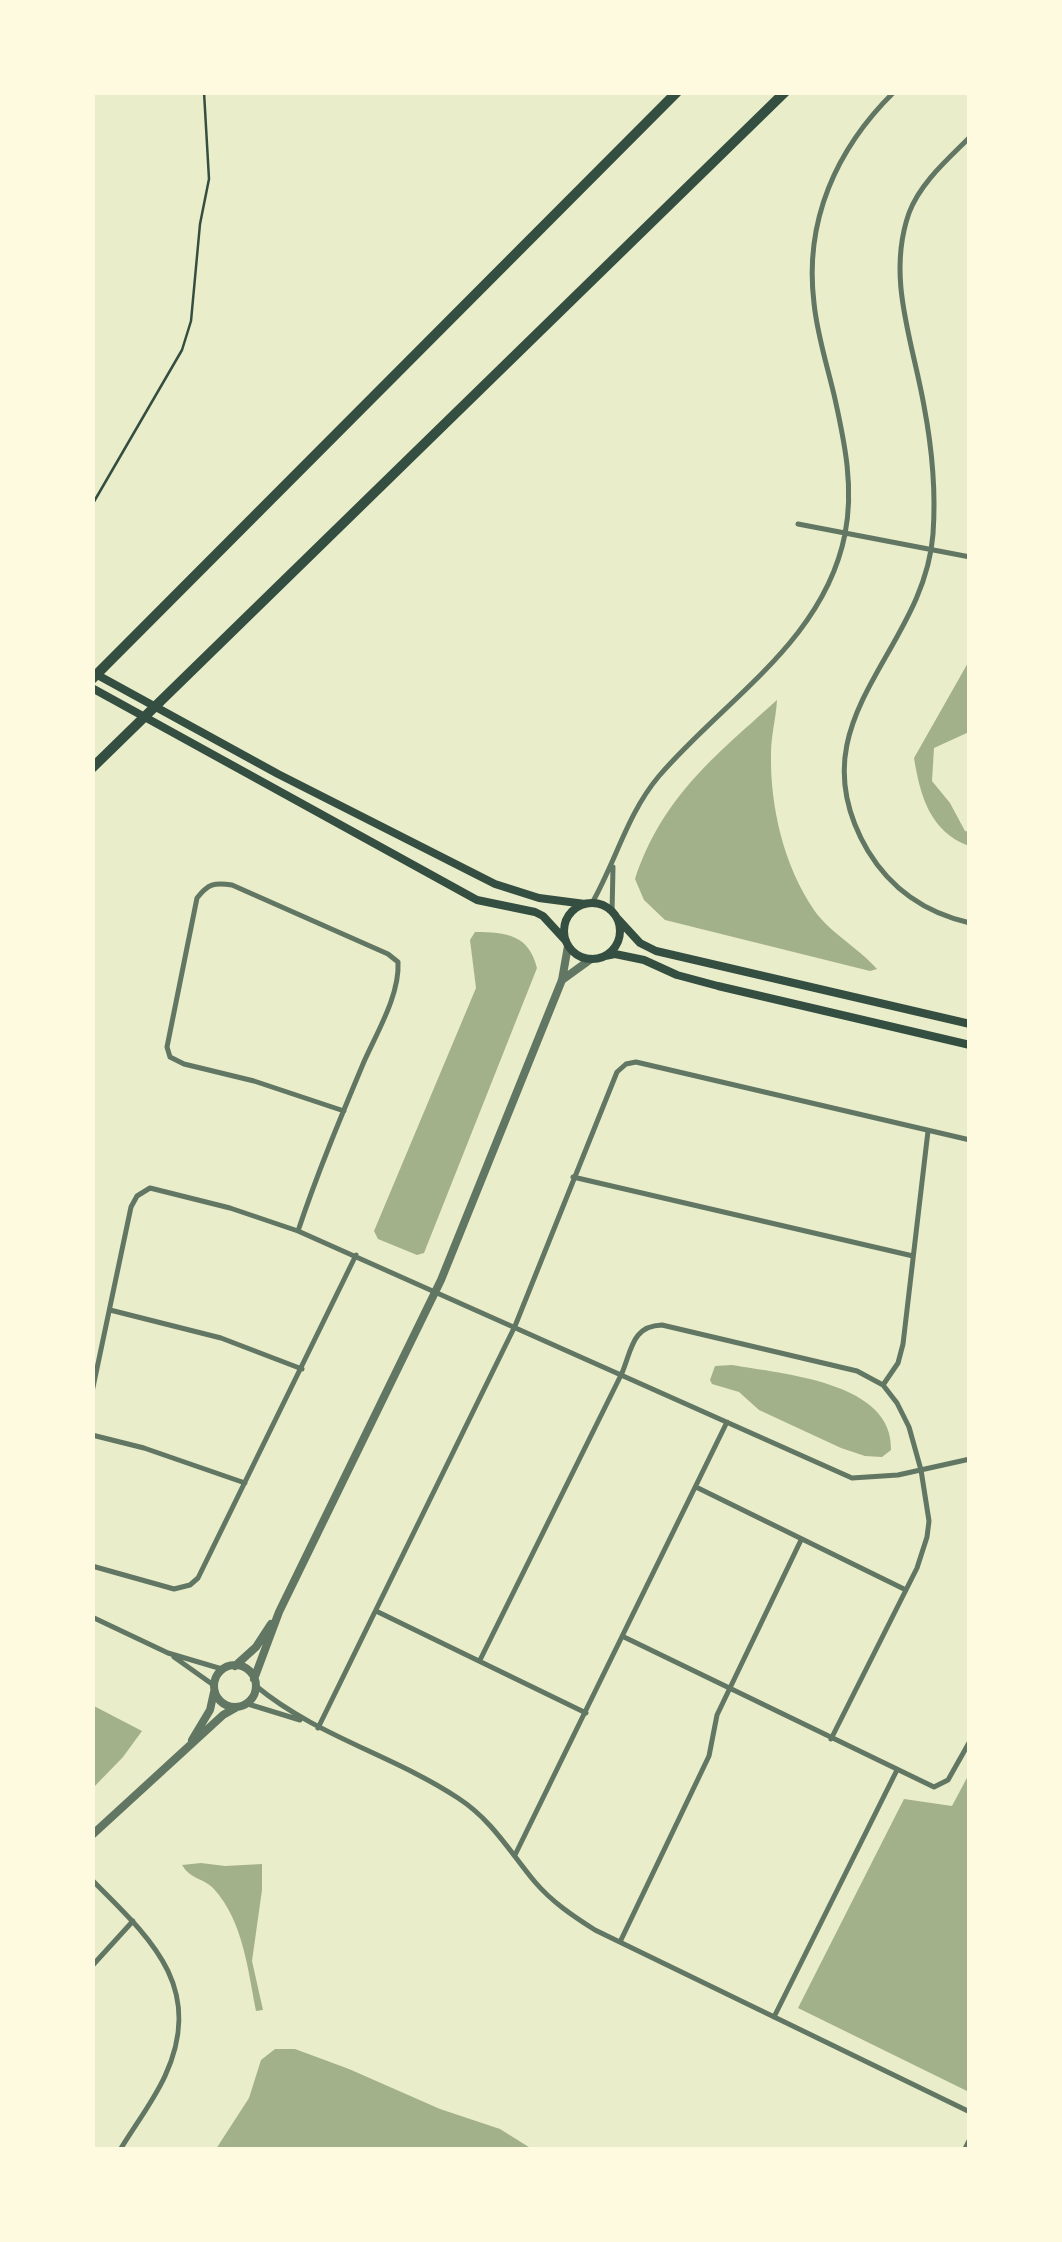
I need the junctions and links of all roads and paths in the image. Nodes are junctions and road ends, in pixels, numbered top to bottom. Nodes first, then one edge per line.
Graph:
1 (204, 92) edge
2 (678, 92) edge
3 (785, 92) edge
4 (894, 92) edge
5 (970, 136) edge
6 (92, 504) edge
7 (798, 524) dead end
8 (845, 535) junction
9 (930, 550) junction
10 (970, 557) edge
11 (92, 676) edge
12 (92, 688) edge
13 (92, 768) edge
14 (614, 859) junction
15 (588, 904) junction
16 (614, 916) junction
17 (970, 923) edge
18 (567, 944) junction
19 (605, 956) junction
20 (591, 959) junction
21 (562, 980) junction
22 (970, 1024) edge
23 (970, 1045) edge
24 (344, 1111) junction
25 (928, 1131) junction
26 (970, 1140) edge
27 (573, 1178) junction
28 (298, 1230) junction
29 (356, 1255) junction
30 (913, 1256) junction
31 (435, 1290) junction
32 (110, 1310) junction
33 (515, 1326) junction
34 (302, 1369) junction
35 (622, 1373) junction
36 (883, 1385) junction
37 (92, 1392) edge
38 (728, 1421) junction
39 (92, 1434) edge
40 (970, 1459) edge
41 (922, 1470) junction
42 (245, 1483) junction
43 (697, 1488) junction
44 (801, 1540) junction
45 (92, 1566) edge
46 (906, 1590) junction
47 (376, 1611) junction
48 (280, 1612) junction
49 (92, 1617) edge
50 (624, 1638) junction
51 (168, 1653) junction
52 (480, 1660) junction
53 (234, 1667) junction
54 (222, 1668) junction
55 (255, 1682) junction
56 (213, 1688) junction
57 (728, 1690) junction
58 (248, 1704) junction
59 (237, 1706) junction
60 (586, 1713) junction
61 (308, 1722) junction
62 (318, 1728) junction
63 (831, 1738) junction
64 (970, 1741) edge
65 (184, 1752) junction
66 (897, 1770) junction
67 (92, 1835) edge
68 (515, 1855) junction
69 (92, 1880) edge
70 (133, 1921) junction
71 (620, 1942) junction
72 (92, 1966) edge
73 (774, 2017) junction
74 (970, 2112) edge
75 (970, 2142) edge
76 (120, 2150) edge
77 (966, 2150) edge

1 - 6 path
2 - 11 highway
3 - 13 highway
4 - 8 street
5 - 9 street
7 - 8 street
8 - 9 street
8 - 14 street
9 - 10 street
9 - 17 street
11 - 15 main road
12 - 18 main road
14 - 15 street
14 - 16 street
15 - 16 main road
15 - 18 main road
16 - 19 main road
16 - 22 main road
18 - 20 main road
18 - 21 street
19 - 20 main road
19 - 23 main road
20 - 21 street
21 - 31 street
24 - 24 street
24 - 28 street
25 - 26 street
25 - 27 street
25 - 30 street
27 - 30 street
27 - 33 street
28 - 29 street
28 - 32 street
29 - 31 street
29 - 34 street
30 - 36 street
31 - 33 street
31 - 48 street
32 - 34 street
32 - 37 street
33 - 35 street
33 - 47 street
34 - 42 street
35 - 36 street
35 - 38 street
35 - 52 street
36 - 41 street
38 - 41 street
38 - 43 street
39 - 42 street
40 - 41 street
41 - 46 street
42 - 45 street
43 - 44 street
43 - 50 street
44 - 46 street
44 - 57 street
46 - 63 street
47 - 52 street
47 - 62 street
48 - 53 street
48 - 55 street
49 - 51 street
50 - 57 street
50 - 60 street
51 - 54 street
51 - 56 street
52 - 60 street
53 - 54 street
53 - 55 street
54 - 56 street
55 - 58 street
55 - 61 street
56 - 59 street
56 - 65 street
57 - 63 street
57 - 71 street
58 - 59 street
58 - 61 street
59 - 65 street
60 - 68 street
61 - 62 street
62 - 68 street
63 - 66 street
64 - 66 street
65 - 67 street
66 - 73 street
68 - 71 street
69 - 70 street
70 - 72 street
70 - 76 street
71 - 73 street
73 - 74 street
75 - 77 street

